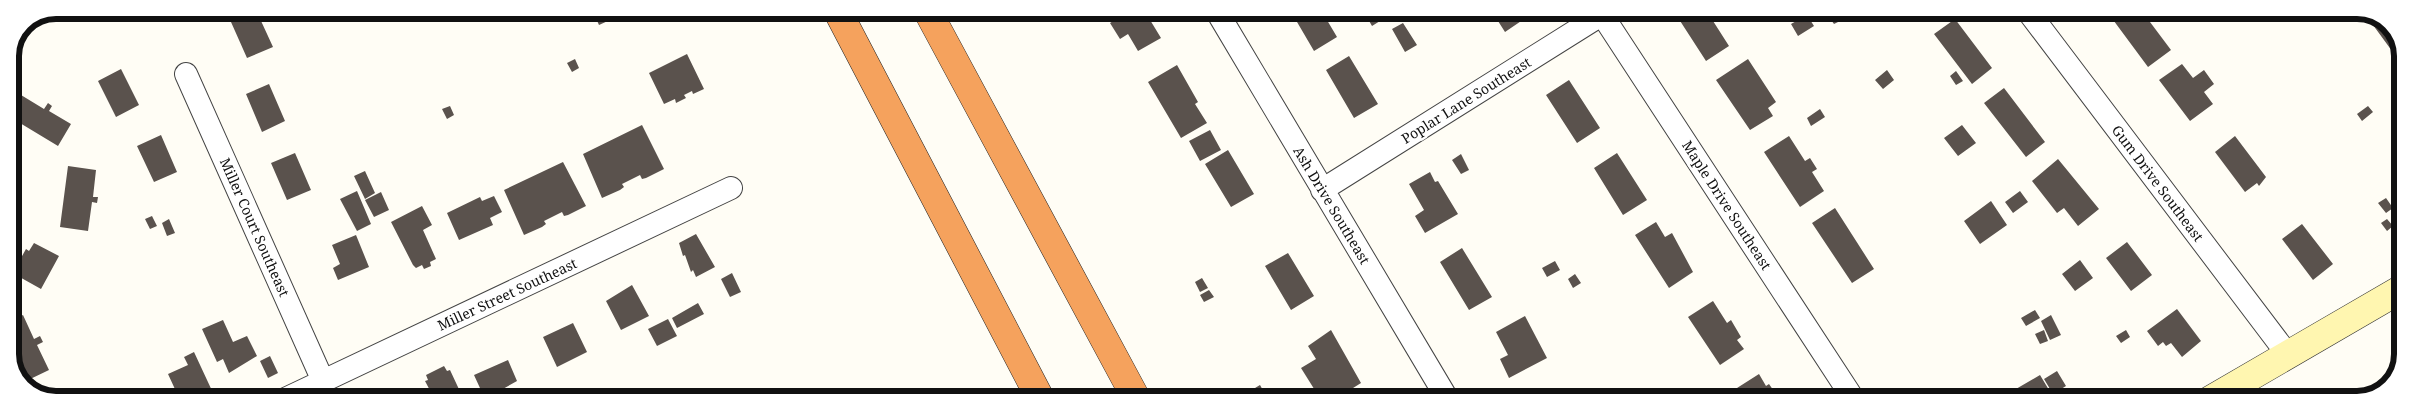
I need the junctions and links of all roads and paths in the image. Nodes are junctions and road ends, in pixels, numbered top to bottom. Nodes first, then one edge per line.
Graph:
1 (842, 19) edge
2 (932, 19) edge
3 (1221, 19) edge
4 (1592, 19) edge
5 (1608, 19) edge
6 (2035, 19) edge
7 (186, 74) dead end
8 (731, 188) dead end
9 (1322, 190) junction
10 (2394, 293) edge
11 (2288, 355) junction
12 (323, 381) junction
13 (302, 391) edge
14 (1036, 391) edge
15 (1133, 391) edge
16 (1443, 391) edge
17 (1848, 391) edge
18 (2226, 391) edge

1 - 14 highway
2 - 15 highway
3 - 9 street, Ash Drive Southeast
4 - 9 street, Poplar Lane Southeast
5 - 17 street, Maple Drive Southeast
6 - 11 street, Gum Drive Southeast
7 - 12 street, Miller Court Southeast
8 - 12 street, Miller Street Southeast
9 - 16 street, Ash Drive Southeast
10 - 11 main road
11 - 18 main road
12 - 13 street, Miller Street Southeast

